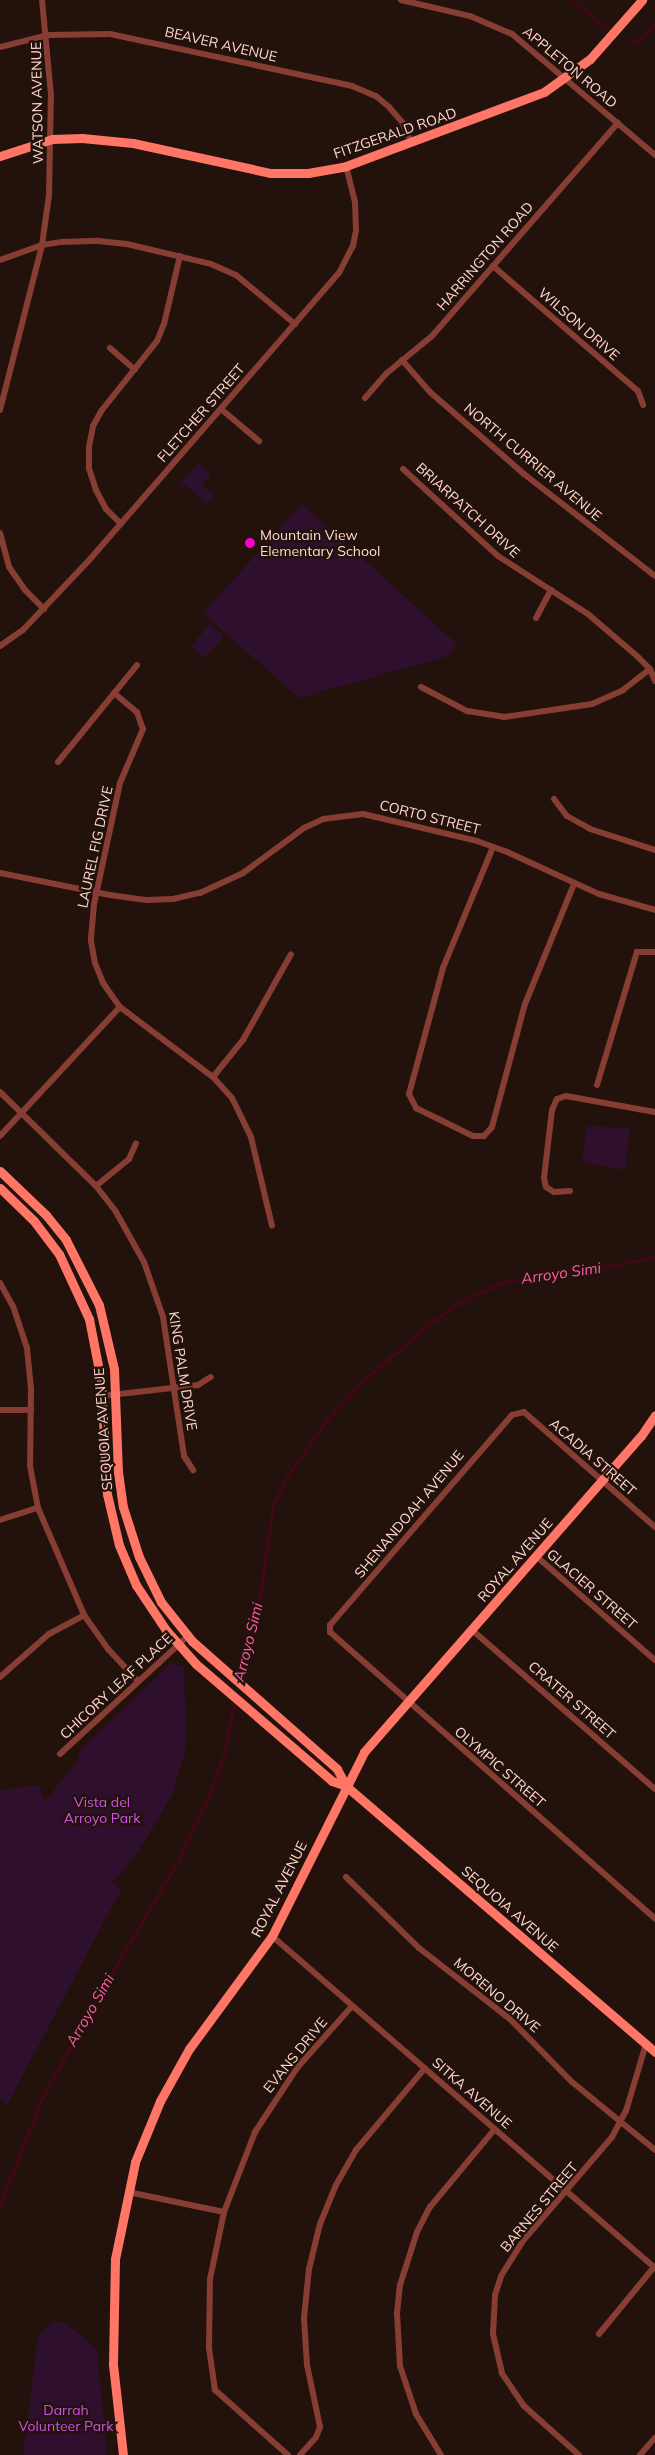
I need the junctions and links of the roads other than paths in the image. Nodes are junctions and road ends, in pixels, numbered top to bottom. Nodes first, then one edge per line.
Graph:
1 (42, 0) edge
2 (401, 0) edge
3 (642, 0) edge
4 (48, 35) junction
5 (0, 47) edge
6 (566, 78) junction
7 (618, 123) junction
8 (52, 139) junction
9 (412, 143) junction
10 (655, 155) edge
11 (0, 156) edge
12 (346, 166) junction
13 (42, 245) junction
14 (180, 256) junction
15 (0, 260) edge
16 (493, 266) junction
17 (295, 324) junction
18 (110, 348) dead end
19 (402, 360) junction
20 (135, 370) junction
21 (365, 398) dead end
22 (643, 405) dead end
23 (222, 409) junction
24 (0, 410) edge
25 (259, 441) dead end
26 (403, 469) dead end
27 (121, 524) junction
28 (0, 533) edge
29 (2, 552) edge
30 (655, 576) edge
31 (551, 590) junction
32 (44, 609) junction
33 (536, 618) dead end
34 (0, 646) edge
35 (136, 665) dead end
36 (650, 669) junction
37 (655, 681) edge
38 (421, 688) dead end
39 (114, 693) junction
40 (58, 762) dead end
41 (554, 800) dead end
42 (493, 847) junction
43 (655, 850) edge
44 (0, 873) edge
45 (574, 884) junction
46 (97, 892) junction
47 (655, 910) edge
48 (655, 952) edge
49 (291, 954) dead end
50 (120, 1007) junction
51 (213, 1078) junction
52 (598, 1085) dead end
53 (0, 1092) edge
54 (22, 1111) junction
55 (655, 1112) edge
56 (0, 1136) edge
57 (136, 1143) dead end
58 (0, 1170) edge
59 (96, 1186) junction
60 (0, 1188) edge
61 (570, 1191) dead end
62 (272, 1226) dead end
63 (0, 1283) edge
64 (211, 1377) dead end
65 (175, 1389) junction
66 (116, 1395) junction
67 (102, 1396) junction
68 (0, 1410) edge
69 (30, 1410) junction
70 (512, 1415) joint
71 (655, 1415) edge
72 (192, 1470) dead end
73 (602, 1481) junction
74 (38, 1508) junction
75 (0, 1520) edge
76 (655, 1527) edge
77 (536, 1556) junction
78 (84, 1615) junction
79 (472, 1630) junction
80 (330, 1632) joint
81 (188, 1636) junction
82 (178, 1645) junction
83 (655, 1660) edge
84 (0, 1677) edge
85 (138, 1681) junction
86 (408, 1703) junction
87 (60, 1754) dead end
88 (346, 1786) junction
89 (655, 1789) edge
90 (346, 1877) dead end
91 (655, 1919) edge
92 (272, 1936) junction
93 (352, 2006) junction
94 (646, 2044) junction
95 (655, 2052) edge
96 (425, 2068) junction
97 (621, 2124) junction
98 (494, 2130) junction
99 (655, 2150) edge
100 (128, 2192) junction
101 (567, 2192) junction
102 (224, 2212) junction
103 (654, 2267) edge
104 (599, 2334) dead end
105 (655, 2438) edge
106 (123, 2455) edge
107 (288, 2455) edge
108 (300, 2455) edge
109 (440, 2455) edge
110 (579, 2455) edge
111 (640, 2455) edge

1 - 4 street, WATSON AVENUE
2 - 6 street, APPLETON ROAD
3 - 6 main road, FITZGERALD ROAD
4 - 5 street, BEAVER AVENUE
4 - 8 street, WATSON AVENUE
4 - 9 street, BEAVER AVENUE
6 - 7 street, APPLETON ROAD
6 - 9 main road, FITZGERALD ROAD
7 - 10 street, APPLETON ROAD
7 - 16 street, HARRINGTON ROAD
8 - 11 main road, FITZGERALD ROAD
8 - 12 main road, FITZGERALD ROAD
8 - 13 street, WATSON AVENUE
9 - 12 main road, FITZGERALD ROAD
12 - 17 street, FLETCHER STREET
13 - 14 street
13 - 15 street
13 - 24 street, WATSON AVENUE
14 - 17 street
14 - 20 street
16 - 19 street, HARRINGTON ROAD
16 - 22 street, WILSON DRIVE
17 - 23 street, FLETCHER STREET
18 - 20 street
19 - 21 street, HARRINGTON ROAD
19 - 30 street, NORTH CURRIER AVENUE
20 - 27 street
23 - 25 street
23 - 27 street, FLETCHER STREET
26 - 31 street, BRIARPATCH DRIVE
27 - 32 street, FLETCHER STREET
28 - 29 street
29 - 32 street
31 - 33 street
31 - 36 street, BRIARPATCH DRIVE
32 - 34 street, FLETCHER STREET
35 - 39 street
36 - 37 street, BRIARPATCH DRIVE
36 - 38 street
39 - 40 street
39 - 46 street, LAUREL FIG DRIVE
41 - 43 street
42 - 45 street, CORTO STREET
42 - 45 street
42 - 46 street, CORTO STREET
44 - 46 street, CORTO STREET
45 - 47 street, CORTO STREET
46 - 50 street, LAUREL FIG DRIVE
48 - 52 street
49 - 51 street
50 - 51 street, LAUREL FIG DRIVE
50 - 54 street
51 - 62 street, LAUREL FIG DRIVE
53 - 54 street, KING PALM DRIVE
54 - 56 street
54 - 59 street, KING PALM DRIVE
55 - 61 street
57 - 59 street
58 - 66 main road, SEQUOIA AVENUE
59 - 65 street, KING PALM DRIVE
60 - 67 main road, SEQUOIA AVENUE
63 - 69 street
64 - 65 street
65 - 66 street
65 - 72 street, KING PALM DRIVE
66 - 67 street
66 - 81 main road, SEQUOIA AVENUE
67 - 82 main road, SEQUOIA AVENUE
68 - 69 street
69 - 74 street
70 - 73 street, ACADIA STREET
70 - 80 street, SHENANDOAH AVENUE
71 - 73 main road, ROYAL AVENUE
73 - 76 street, ACADIA STREET
73 - 77 main road, ROYAL AVENUE
74 - 75 street
74 - 78 street
77 - 79 main road, ROYAL AVENUE
77 - 83 street, GLACIER STREET
78 - 84 street
78 - 85 street
79 - 86 main road, ROYAL AVENUE
79 - 89 street, CRATER STREET
80 - 86 street, OLYMPIC STREET
81 - 82 street, CHICORY LEAF PLACE
81 - 88 main road, SEQUOIA AVENUE
82 - 85 street, CHICORY LEAF PLACE
82 - 88 main road, SEQUOIA AVENUE
85 - 87 street, CHICORY LEAF PLACE
86 - 88 main road, ROYAL AVENUE
86 - 91 street, OLYMPIC STREET
88 - 92 main road, ROYAL AVENUE
88 - 94 main road, SEQUOIA AVENUE
90 - 97 street, MORENO DRIVE
92 - 93 street, SITKA AVENUE
92 - 100 main road, ROYAL AVENUE
93 - 96 street, SITKA AVENUE
93 - 102 street, EVANS DRIVE
94 - 95 main road, SEQUOIA AVENUE
94 - 97 street, BARNES STREET
96 - 98 street, SITKA AVENUE
96 - 108 street
97 - 99 street, MORENO DRIVE
97 - 101 street, BARNES STREET
98 - 101 street, SITKA AVENUE
98 - 109 street
100 - 102 street
100 - 106 main road, ROYAL AVENUE
101 - 103 street, SITKA AVENUE
101 - 110 street, BARNES STREET
102 - 107 street, EVANS DRIVE
103 - 104 street
105 - 111 street

